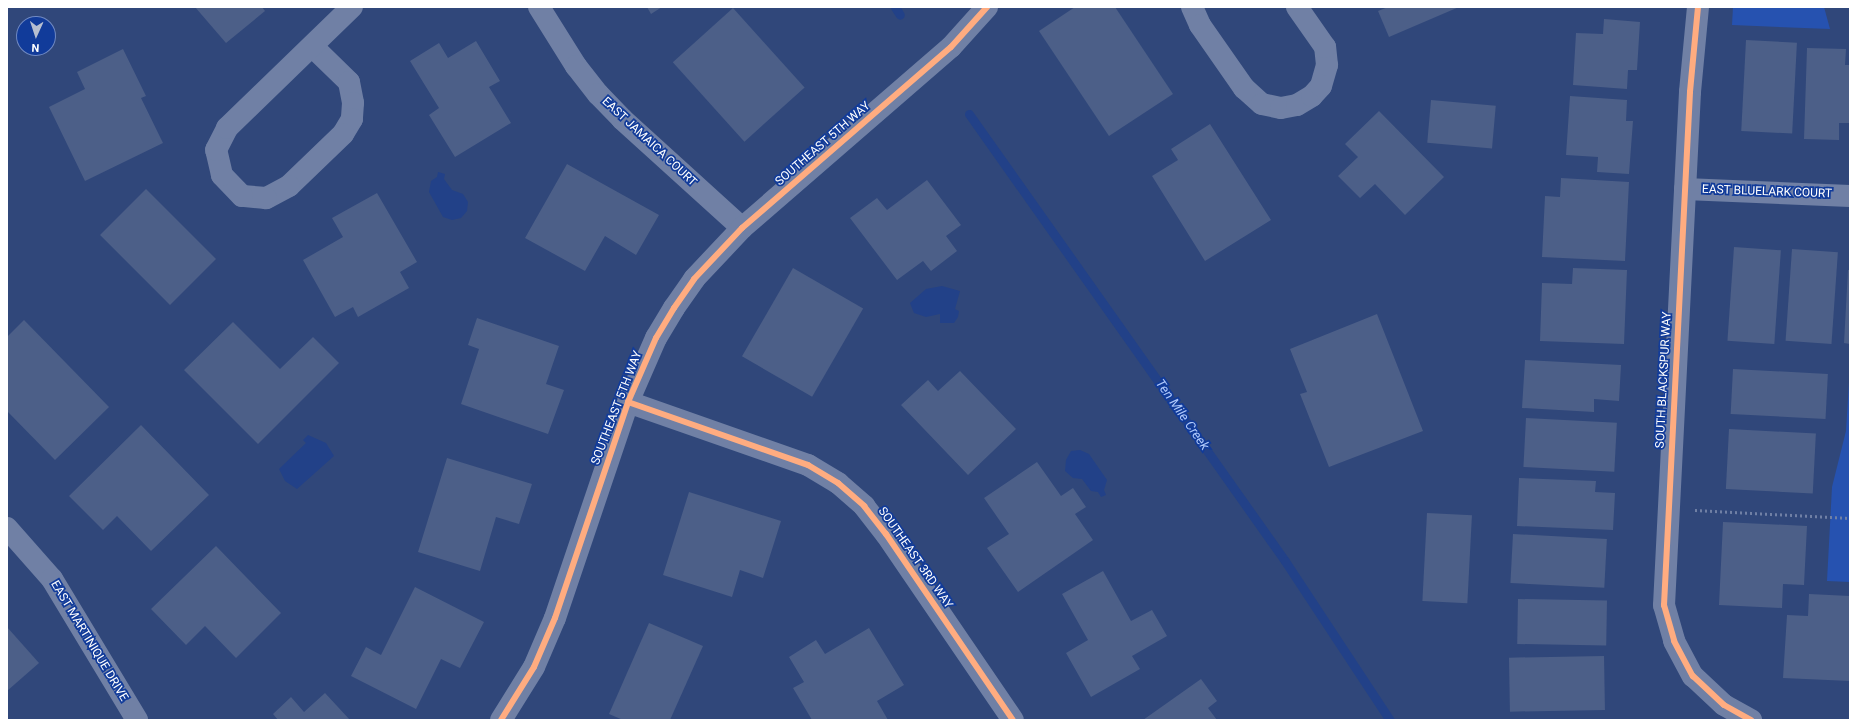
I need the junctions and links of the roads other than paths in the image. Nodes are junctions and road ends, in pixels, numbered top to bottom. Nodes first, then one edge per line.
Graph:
1 (352, 7) edge
2 (539, 7) edge
3 (987, 7) edge
4 (1192, 7) edge
5 (1297, 7) edge
6 (1698, 7) edge
7 (313, 47) junction
8 (1685, 189) junction
9 (1850, 196) edge
10 (742, 228) junction
11 (628, 402) junction
12 (7, 528) edge
13 (136, 720) edge
14 (501, 720) edge
15 (1014, 720) edge
16 (1751, 720) edge

1 - 7 street
2 - 10 street, EAST JAMAICA COURT
3 - 10 street, SOUTHEAST 5TH WAY
4 - 5 street
6 - 8 street, SOUTH BLACKSPUR WAY
7 - 7 street
8 - 9 street, EAST BLUELARK COURT
8 - 16 street, SOUTH BLACKSPUR WAY
10 - 11 street, SOUTHEAST 5TH WAY
11 - 14 street, SOUTHEAST 5TH WAY
11 - 15 street, SOUTHEAST 3RD WAY
12 - 13 street, EAST MARTINIQUE DRIVE

